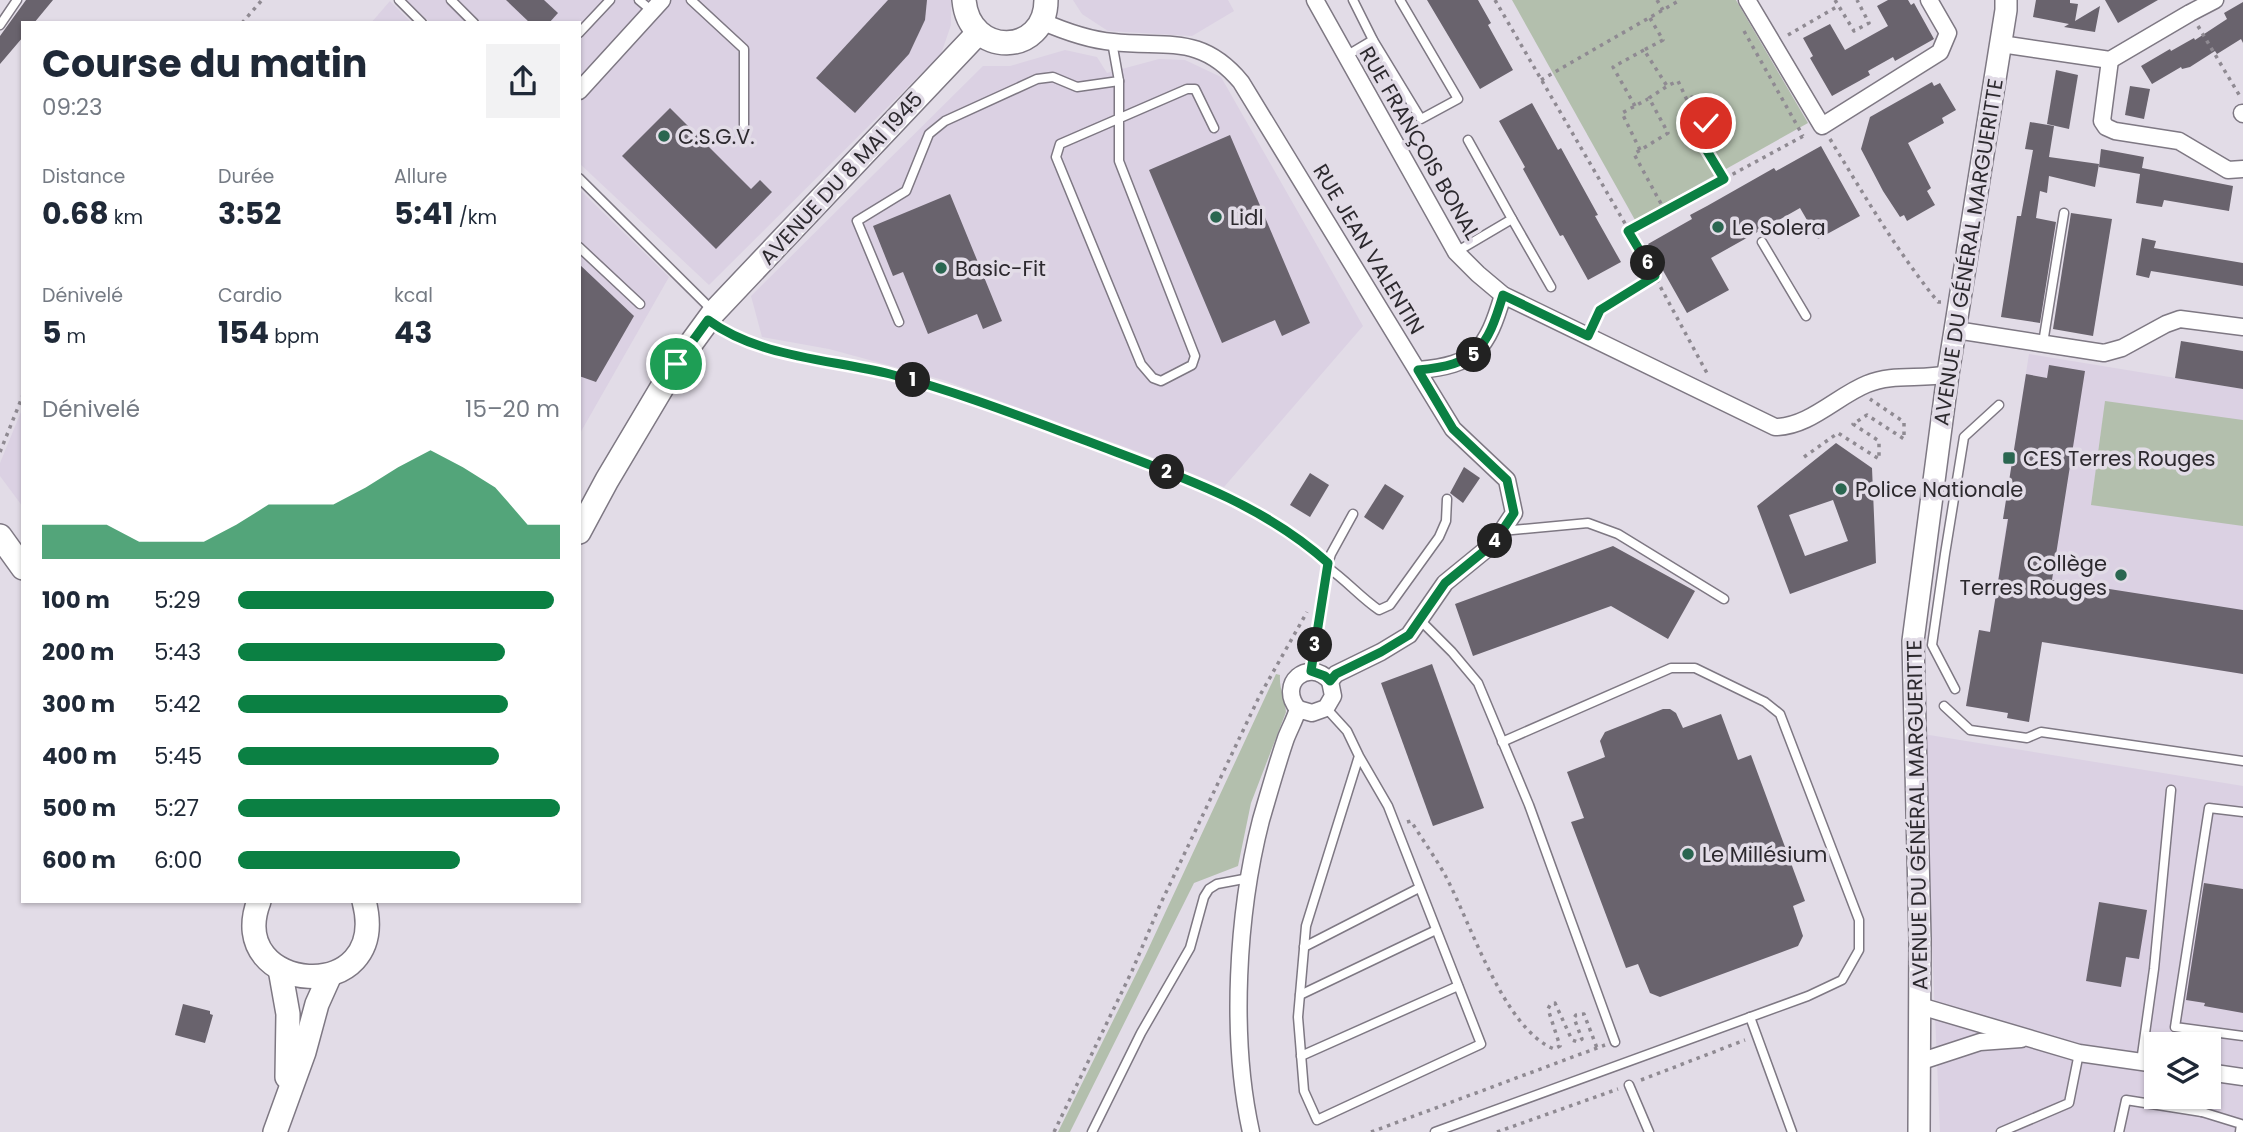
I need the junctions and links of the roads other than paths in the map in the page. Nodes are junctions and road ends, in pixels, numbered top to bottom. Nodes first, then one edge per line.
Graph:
1 (17, 0) edge
2 (399, 0) edge
3 (451, 0) edge
4 (611, 0) edge
5 (691, 0) edge
6 (964, 0) edge
7 (1315, 0) edge
8 (1353, 0) edge
9 (1400, 0) edge
10 (1747, 0) edge
11 (1929, 0) edge
12 (2006, 0) edge
13 (2215, 0) edge
14 (651, 4) edge
15 (1044, 10) edge
16 (420, 21) edge
17 (472, 21) edge
18 (0, 24) edge
19 (581, 31) edge
20 (978, 33) junction
21 (1373, 40) junction
22 (1112, 42) junction
23 (2001, 44) junction
24 (1346, 56) junction
25 (2110, 60) junction
26 (1119, 81) junction
27 (581, 89) edge
28 (1118, 121) junction
29 (744, 126) dead end
30 (1214, 128) dead end
31 (1468, 140) dead end
32 (2243, 169) edge
33 (581, 180) edge
34 (2064, 214) dead end
35 (1511, 219) junction
36 (1762, 242) dead end
37 (581, 249) edge
38 (1456, 252) junction
39 (1551, 287) dead end
40 (1503, 295) junction
41 (640, 304) dead end
42 (1806, 316) dead end
43 (709, 319) junction
44 (899, 322) dead end
45 (2243, 327) edge
46 (1956, 330) junction
47 (2043, 343) junction
48 (1418, 370) junction
49 (1948, 374) junction
50 (1998, 405) dead end
51 (1447, 499) dead end
52 (1353, 514) dead end
53 (581, 528) edge
54 (1502, 531) junction
55 (0, 536) edge
56 (21, 565) edge
57 (1328, 565) junction
58 (1724, 599) dead end
59 (1420, 620) junction
60 (1311, 671) junction
61 (1330, 681) junction
62 (1955, 689) dead end
63 (1944, 706) dead end
64 (1326, 708) junction
65 (1298, 709) junction
66 (1502, 742) junction
67 (1359, 756) junction
68 (2243, 761) edge
69 (2171, 790) dead end
70 (2243, 812) edge
71 (1249, 878) junction
72 (1419, 888) junction
73 (364, 903) edge
74 (256, 904) edge
75 (1436, 930) junction
76 (1304, 947) junction
77 (280, 969) junction
78 (330, 975) junction
79 (1458, 986) junction
80 (1300, 995) junction
81 (1920, 1006) junction
82 (1750, 1017) junction
83 (2151, 1032) edge
84 (2243, 1036) edge
85 (2027, 1038) junction
86 (1615, 1042) dead end
87 (2079, 1053) junction
88 (1301, 1056) junction
89 (1919, 1062) junction
90 (2144, 1062) edge
91 (2221, 1074) edge
92 (2243, 1077) edge
93 (1629, 1085) road end
94 (286, 1098) junction
95 (2202, 1109) edge
96 (2202, 1112) junction
97 (275, 1132) edge
98 (1092, 1132) edge
99 (1251, 1132) edge
100 (1435, 1132) edge
101 (1649, 1132) edge
102 (1792, 1132) edge
103 (1919, 1132) edge
104 (2001, 1132) edge
105 (2119, 1132) edge
106 (2240, 1132) edge

1 - 18 lane
2 - 16 lane
3 - 17 lane
4 - 19 lane
5 - 29 lane
6 - 20 main road
7 - 24 street, RUE FRANÇOIS BONAL
8 - 21 lane
9 - 21 lane
10 - 11 street
12 - 23 street, AVENUE DU GÉNÉRAL MARGUERITTE
13 - 25 street
14 - 27 street
15 - 20 main road
15 - 22 street, RUE JEAN VALENTIN
20 - 43 main road, AVENUE DU 8 MAI 1945
21 - 24 lane
22 - 26 lane
22 - 48 street, RUE JEAN VALENTIN
23 - 25 street
23 - 46 street, AVENUE DU GÉNÉRAL MARGUERITTE
24 - 38 street, RUE FRANÇOIS BONAL
25 - 32 street
26 - 28 lane
26 - 44 lane
28 - 28 lane
28 - 30 lane
31 - 35 lane
33 - 43 lane
34 - 47 lane
35 - 38 lane
35 - 39 lane
36 - 42 lane
37 - 41 lane
38 - 40 street, RUE FRANÇOIS BONAL
40 - 48 street
40 - 49 street, RUE FRANÇOIS BONAL
43 - 53 main road, AVENUE DU 8 MAI 1945
45 - 47 street
46 - 47 street
46 - 49 street, AVENUE DU GÉNÉRAL MARGUERITTE
48 - 54 street, RUE JEAN VALENTIN
49 - 81 street, AVENUE DU GÉNÉRAL MARGUERITTE
50 - 62 lane
51 - 57 lane
52 - 57 lane
54 - 58 lane
54 - 59 street, RUE JEAN VALENTIN
55 - 56 main road
57 - 60 lane
59 - 61 street, RUE JEAN VALENTIN
59 - 66 lane
60 - 61 street
60 - 65 street
61 - 64 street
63 - 68 lane
64 - 65 street
64 - 67 lane
65 - 71 street
66 - 82 lane
66 - 86 lane
67 - 72 lane
67 - 76 lane
69 - 83 lane
70 - 84 lane
71 - 98 lane
71 - 99 street
72 - 75 lane
72 - 76 lane
73 - 78 main road
74 - 77 main road
75 - 79 lane
75 - 80 lane
76 - 80 lane
77 - 78 main road
77 - 94 main road
78 - 94 main road
79 - 88 lane
79 - 88 lane
80 - 88 lane
81 - 85 street
81 - 89 street, AVENUE DU GÉNÉRAL MARGUERITTE
82 - 100 lane
82 - 102 lane
85 - 87 street
85 - 89 street
87 - 90 street
87 - 104 lane
89 - 103 street, AVENUE DU GÉNÉRAL MARGUERITTE
91 - 92 street
93 - 101 lane
94 - 97 main road
95 - 96 lane
96 - 105 lane
96 - 106 lane

